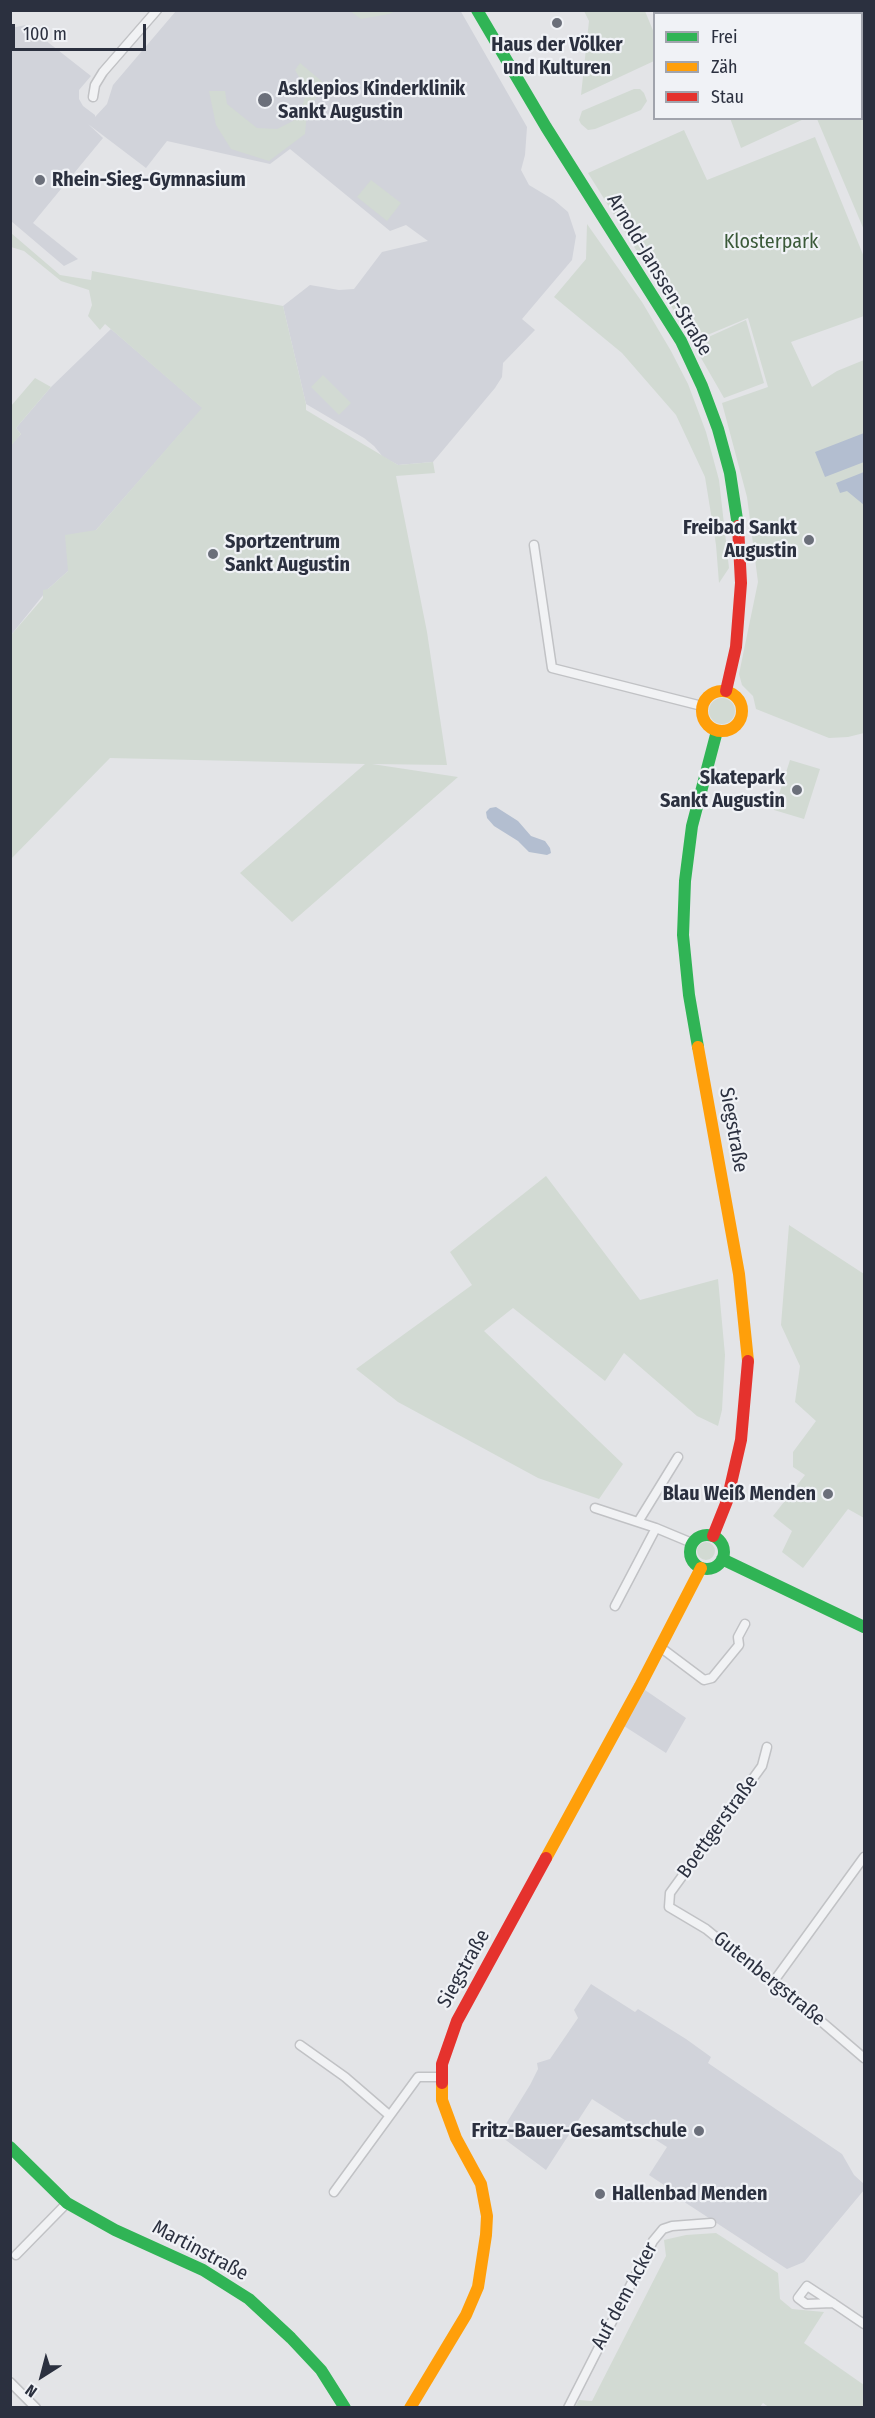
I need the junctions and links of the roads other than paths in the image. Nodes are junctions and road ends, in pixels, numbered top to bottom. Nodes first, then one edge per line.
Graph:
1 (157, 10) edge
2 (477, 10) edge
3 (93, 97) dead end
4 (534, 545) dead end
5 (726, 691) junction
6 (702, 706) junction
7 (717, 731) junction
8 (678, 1457) dead end
9 (595, 1508) dead end
10 (638, 1522) junction
11 (656, 1528) junction
12 (713, 1536) junction
13 (692, 1543) junction
14 (722, 1559) junction
15 (701, 1568) junction
16 (615, 1606) dead end
17 (745, 1624) dead end
18 (864, 1627) edge
19 (660, 1647) junction
20 (768, 1747) dead end
21 (864, 1857) edge
22 (669, 1907) joint
23 (774, 1981) junction
24 (300, 2045) dead end
25 (864, 2058) edge
26 (441, 2078) junction
27 (389, 2115) junction
28 (10, 2147) edge
29 (334, 2192) dead end
30 (68, 2203) junction
31 (711, 2223) dead end
32 (16, 2255) dead end
33 (833, 2303) dead end
34 (864, 2324) edge
35 (10, 2382) edge
36 (36, 2408) edge
37 (345, 2408) edge
38 (410, 2408) edge
39 (568, 2408) edge

1 - 3 street
2 - 5 main road, Arnold-Janssen-Straße
4 - 6 street
5 - 6 main road
5 - 7 main road
6 - 7 main road
7 - 12 main road, Siegstraße
8 - 10 street
9 - 10 street
10 - 11 street
11 - 13 street
11 - 16 street
12 - 13 main road
12 - 14 main road
13 - 15 main road
14 - 15 main road
14 - 18 main road
15 - 19 main road, Siegstraße
17 - 19 street
19 - 26 main road, Siegstraße
20 - 22 street, Boettgerstraße
21 - 23 street
22 - 23 street, Gutenbergstraße
23 - 25 street, Gutenbergstraße
24 - 27 street
26 - 27 street
26 - 38 main road, Siegstraße
27 - 29 street
28 - 30 main road, Martinstraße
30 - 32 street
30 - 37 main road, Martinstraße
31 - 39 street, Auf dem Acker
33 - 34 street
35 - 36 street

